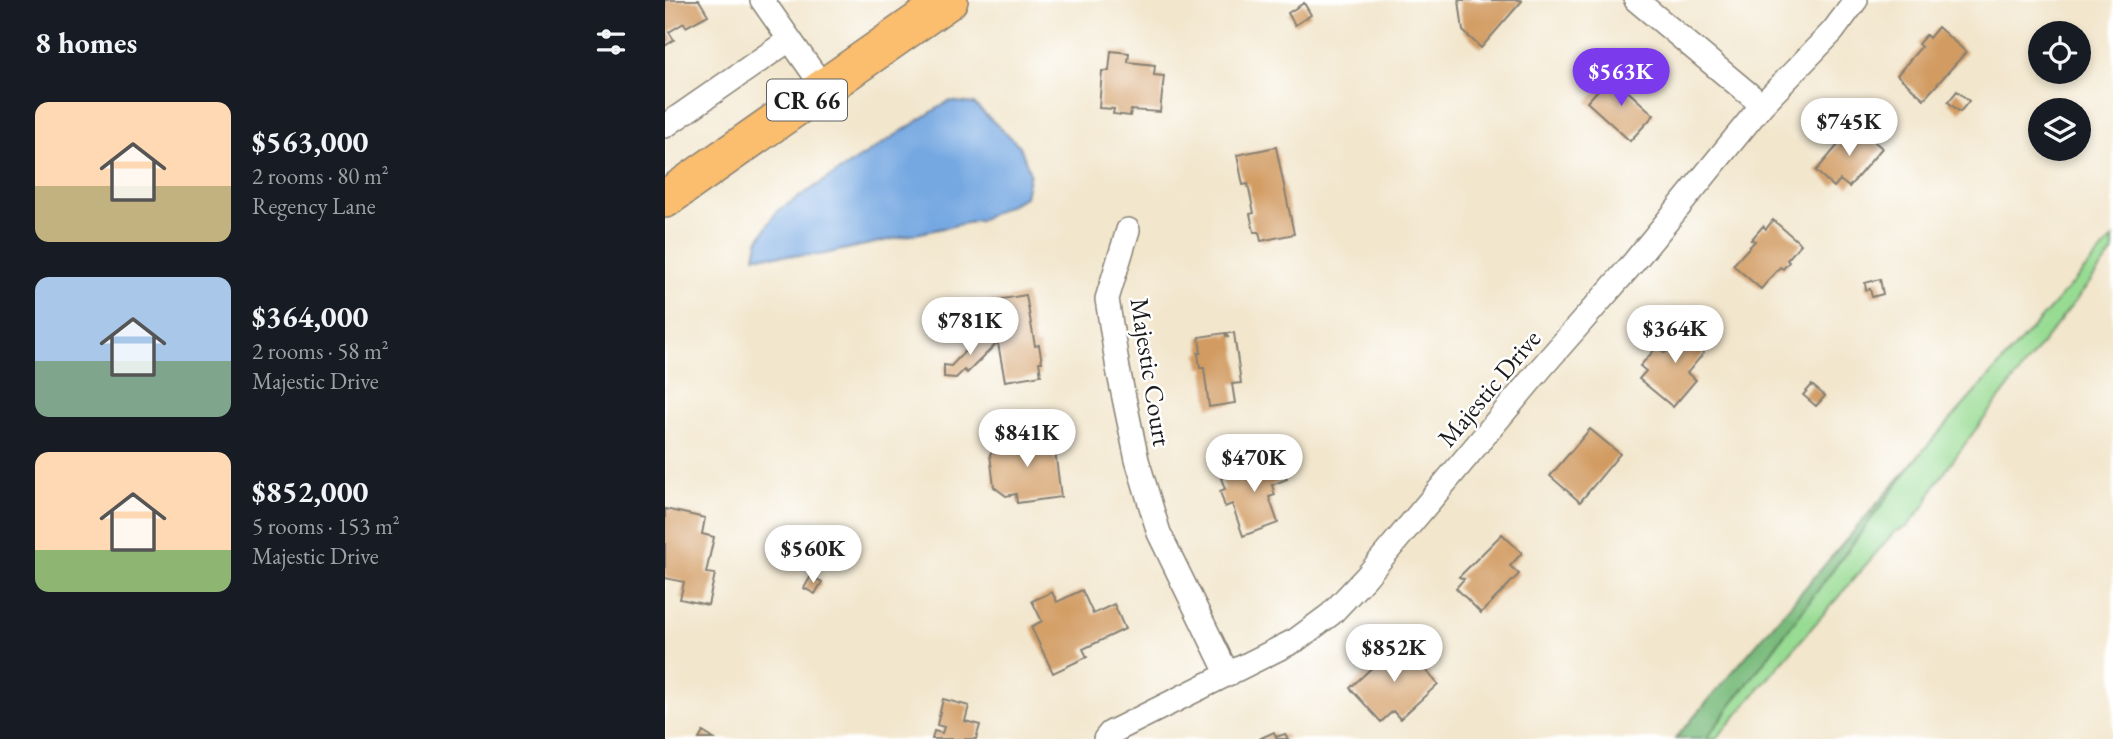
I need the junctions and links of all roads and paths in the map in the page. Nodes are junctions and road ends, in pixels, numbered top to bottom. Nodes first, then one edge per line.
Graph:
1 (762, 0) edge
2 (949, 0) edge
3 (1636, 0) edge
4 (1856, 0) edge
5 (789, 40) junction
6 (824, 88) junction
7 (1762, 104) junction
8 (665, 126) edge
9 (665, 199) edge
10 (1128, 230) dead end
11 (1228, 676) junction
12 (1105, 739) edge

1 - 5 street
2 - 6 main road, CR 66
3 - 7 street
4 - 7 street, Majestic Drive
5 - 6 street
5 - 8 street
6 - 9 main road, CR 66
7 - 11 street, Majestic Drive
10 - 11 street, Majestic Court
11 - 12 street, Majestic Drive

